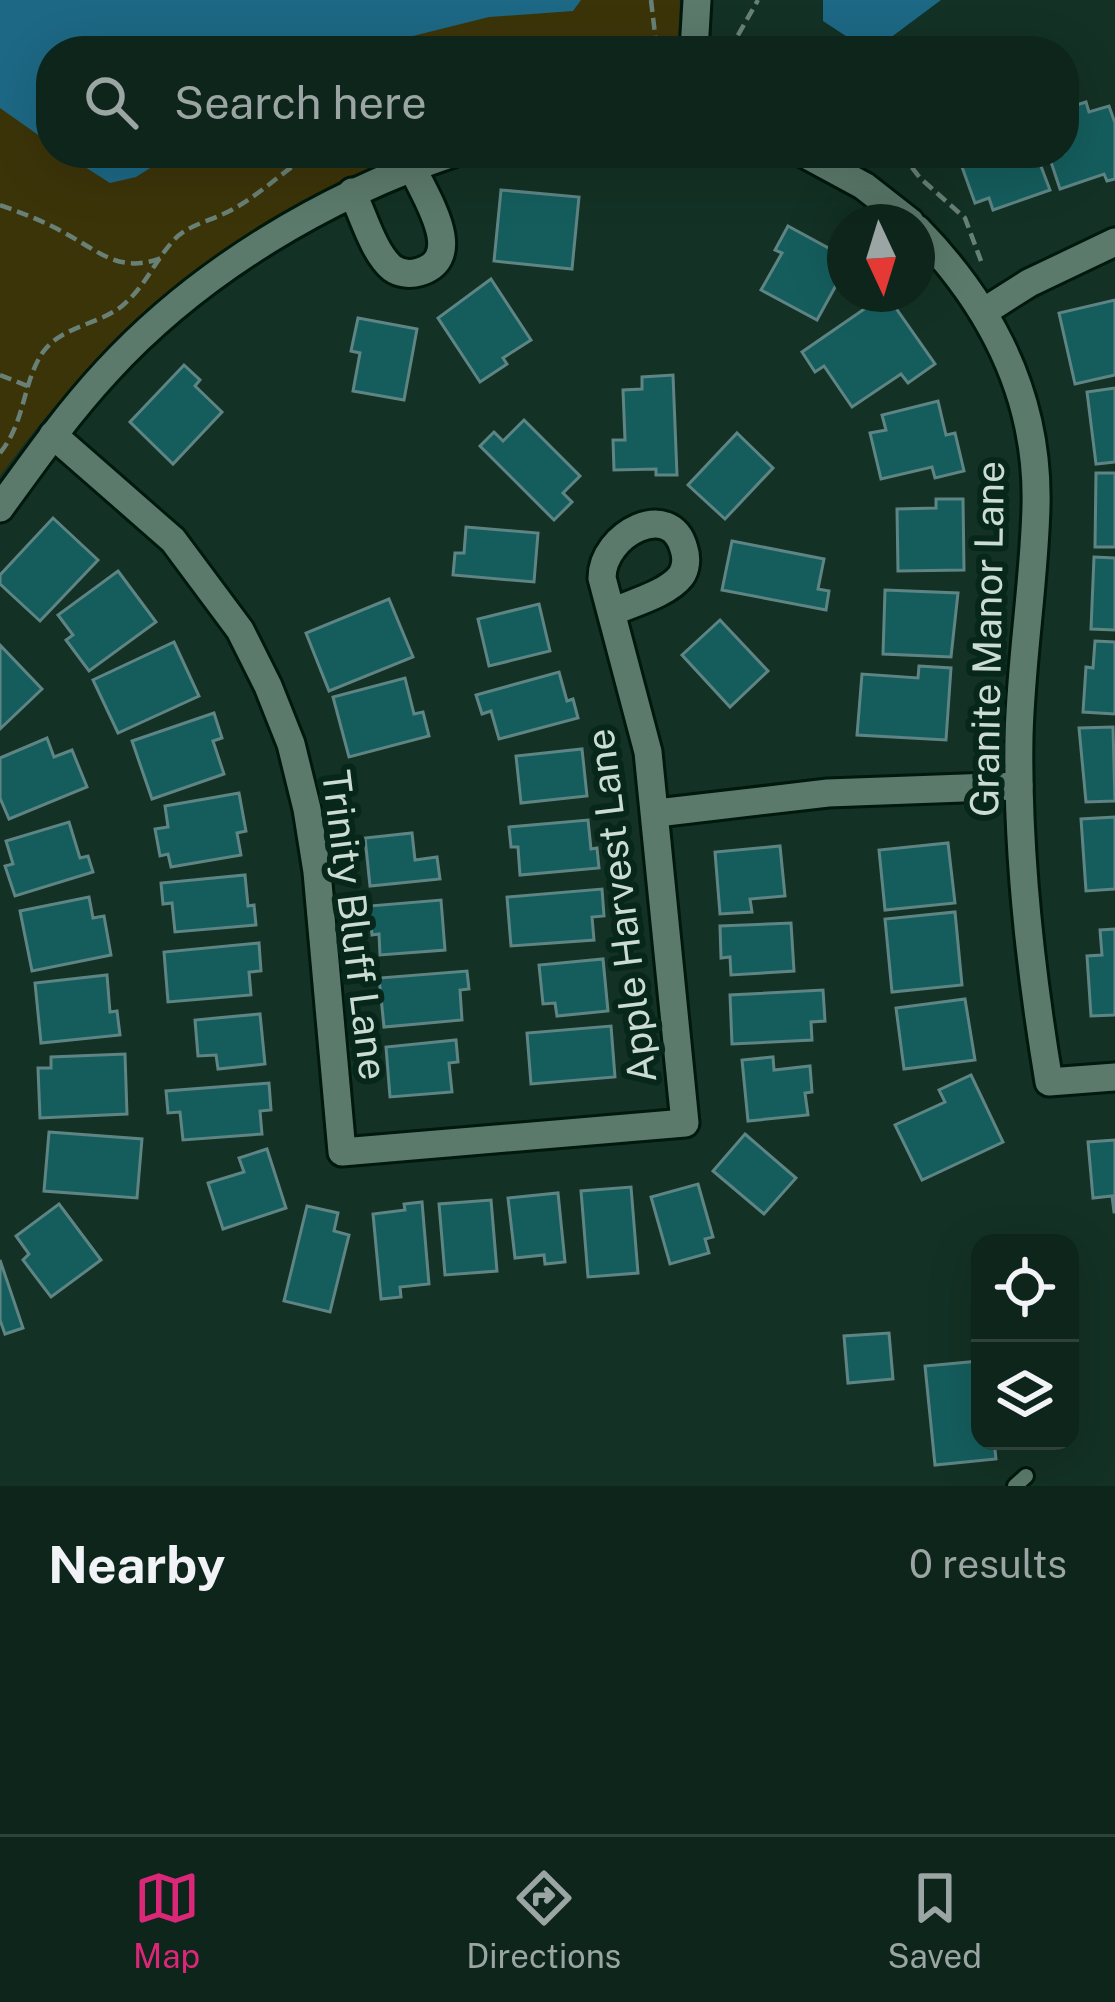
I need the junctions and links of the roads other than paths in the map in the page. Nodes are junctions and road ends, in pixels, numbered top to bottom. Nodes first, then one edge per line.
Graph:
1 (697, 0) edge
2 (695, 36) edge
3 (410, 168) edge
4 (412, 168) edge
5 (831, 168) edge
6 (352, 192) junction
7 (887, 204) edge
8 (1115, 242) edge
9 (935, 251) edge
10 (985, 311) junction
11 (53, 434) junction
12 (0, 508) edge
13 (612, 612) dead end
14 (1019, 786) junction
15 (657, 813) junction
16 (1115, 1077) edge
17 (685, 1124) joint

1 - 2 street
3 - 6 street
4 - 6 street
5 - 7 street
6 - 11 street
8 - 10 street
9 - 10 street, Granite Manor Lane
10 - 14 street, Granite Manor Lane
11 - 12 street
11 - 17 street, Trinity Bluff Lane
13 - 15 street, Apple Harvest Lane
14 - 15 street
14 - 16 street, Granite Manor Lane
15 - 17 street, Apple Harvest Lane

